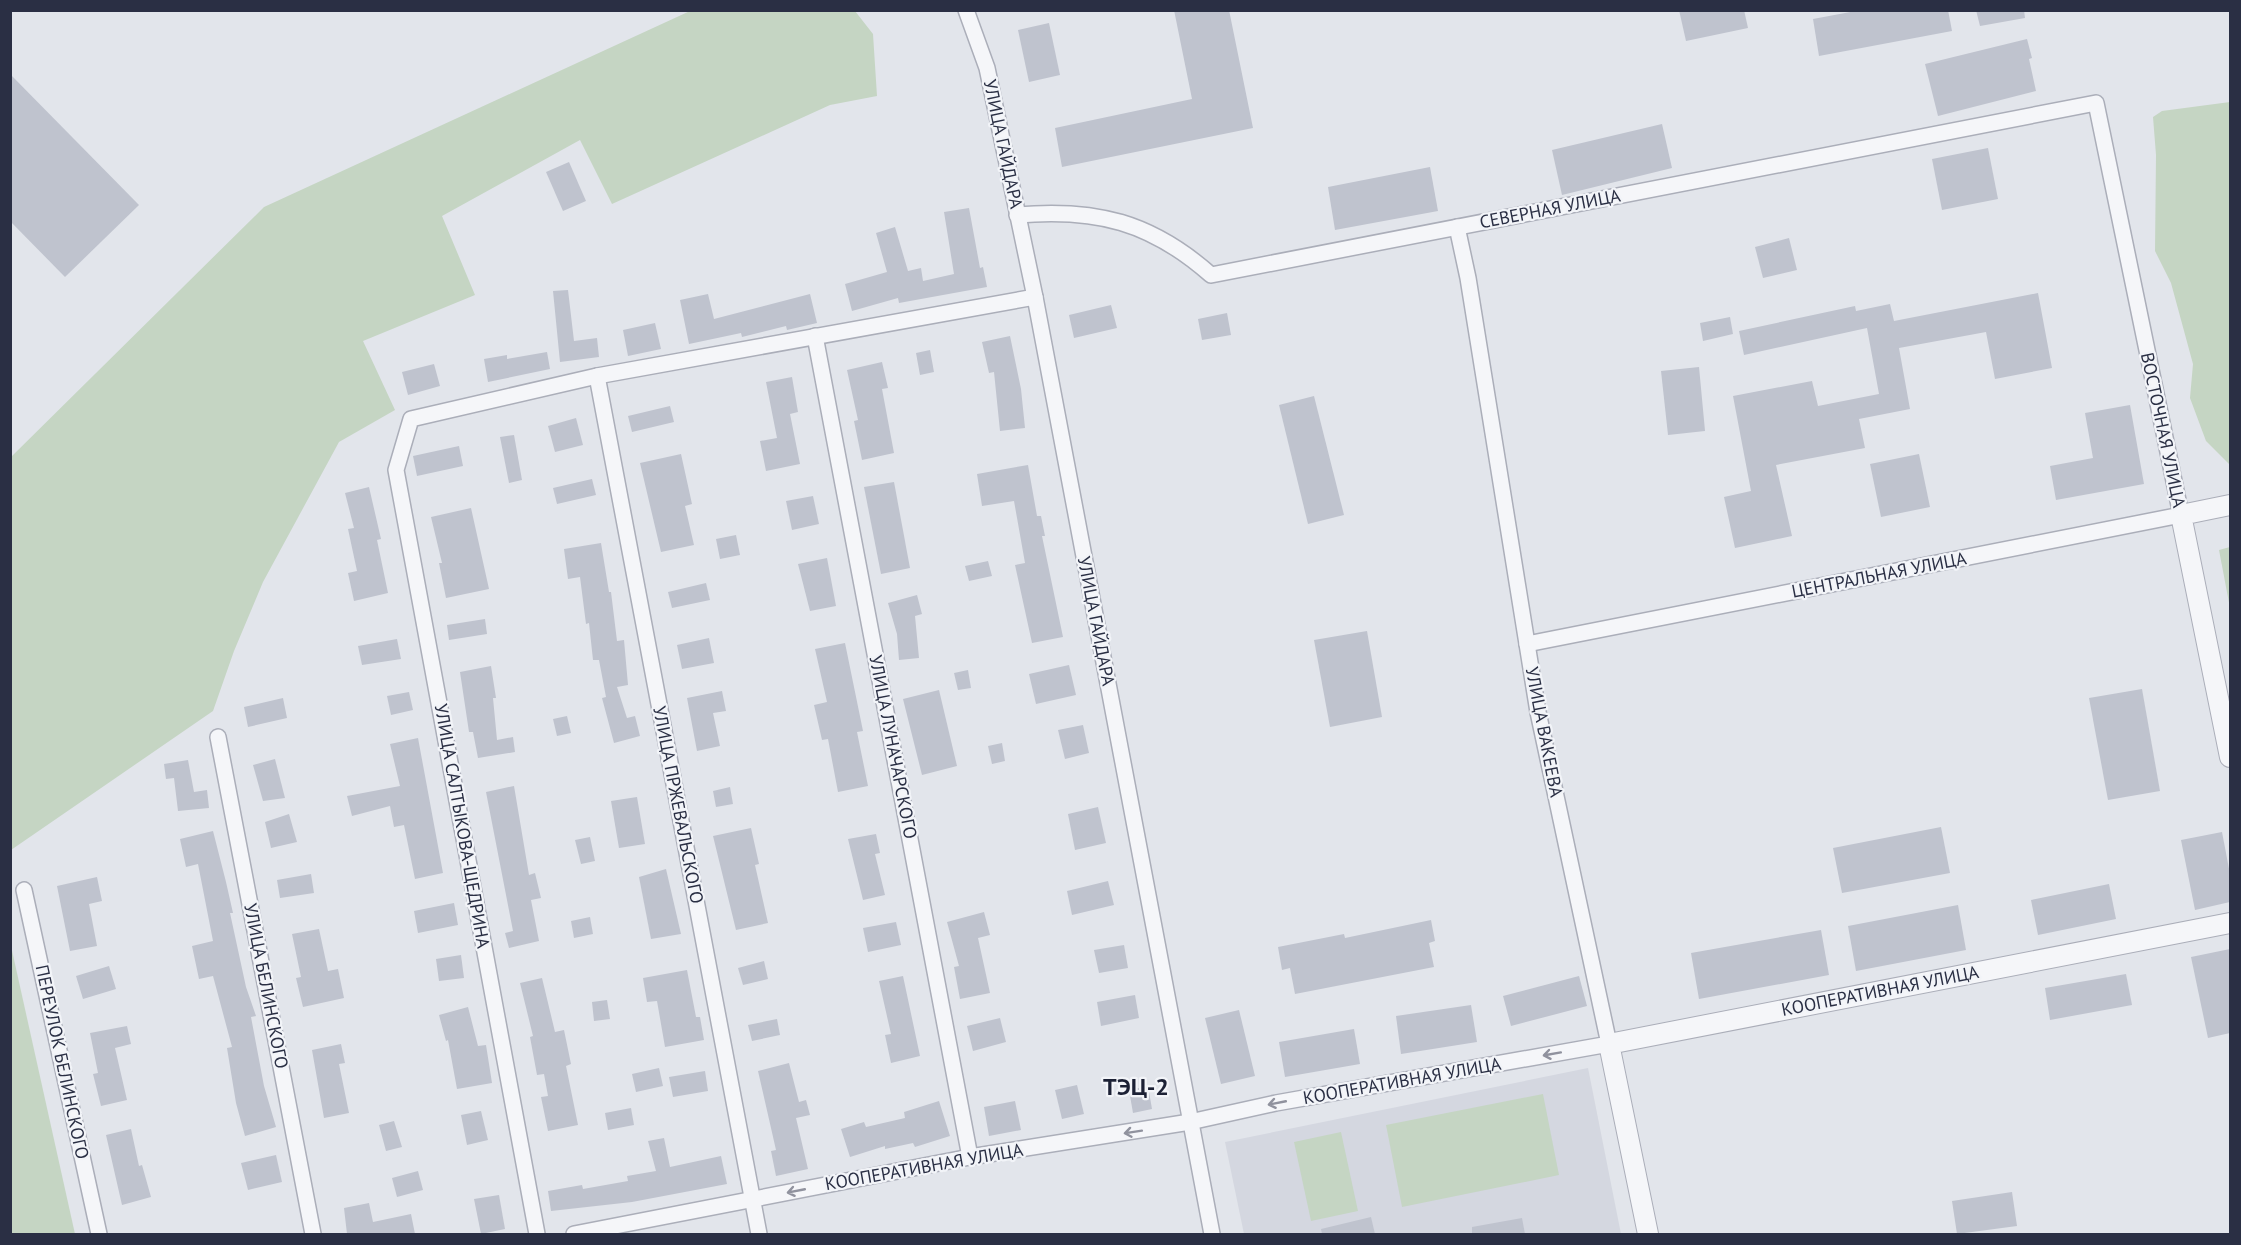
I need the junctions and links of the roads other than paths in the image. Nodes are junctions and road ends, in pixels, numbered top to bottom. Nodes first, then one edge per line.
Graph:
1 (966, 10) edge
2 (2096, 103) joint
3 (1017, 215) junction
4 (1457, 227) junction
5 (1035, 297) junction
6 (815, 336) junction
7 (597, 376) junction
8 (2230, 505) edge
9 (2181, 514) junction
10 (1527, 644) junction
11 (218, 737) dead end
12 (2230, 757) edge
13 (24, 890) dead end
14 (2230, 923) edge
15 (1609, 1044) junction
16 (1190, 1122) junction
17 (970, 1157) junction
18 (753, 1200) junction
19 (99, 1234) edge
20 (313, 1234) edge
21 (537, 1234) edge
22 (574, 1234) edge
23 (759, 1234) edge
24 (1212, 1234) edge
25 (1648, 1234) edge

1 - 3 street, УЛИЦА ГАЙДАРА
2 - 4 street, СЕВЕРНАЯ УЛИЦА
2 - 9 street, ВОСТОЧНАЯ УЛИЦА
3 - 4 street, СЕВЕРНАЯ УЛИЦА
3 - 5 street, УЛИЦА ГАЙДАРА
4 - 10 street, УЛИЦА ВАКЕЕВА
5 - 6 street
5 - 16 street, УЛИЦА ГАЙДАРА
6 - 7 street
6 - 17 street, УЛИЦА ЛУНАЧАРСКОГО
7 - 18 street, УЛИЦА ПРЖЕВАЛЬСКОГО
7 - 21 street, УЛИЦА САЛТЫКОВА-ЩЕДРИНА
8 - 9 street, ЦЕНТРАЛЬНАЯ УЛИЦА
9 - 10 street, ЦЕНТРАЛЬНАЯ УЛИЦА
9 - 12 street, ВОСТОЧНАЯ УЛИЦА
10 - 15 street, УЛИЦА ВАКЕЕВА
11 - 20 street, УЛИЦА БЕЛИНСКОГО
13 - 19 street, ПЕРЕУЛОК БЕЛИНСКОГО
14 - 15 street, КООПЕРАТИВНАЯ УЛИЦА
15 -> 16 street, КООПЕРАТИВНАЯ УЛИЦА
15 - 25 street, УЛИЦА ВАКЕЕВА
16 -> 17 street, КООПЕРАТИВНАЯ УЛИЦА
16 - 24 street, УЛИЦА ГАЙДАРА
17 -> 18 street, КООПЕРАТИВНАЯ УЛИЦА
18 - 22 street, КООПЕРАТИВНАЯ УЛИЦА
18 - 23 street, УЛИЦА ПРЖЕВАЛЬСКОГО

